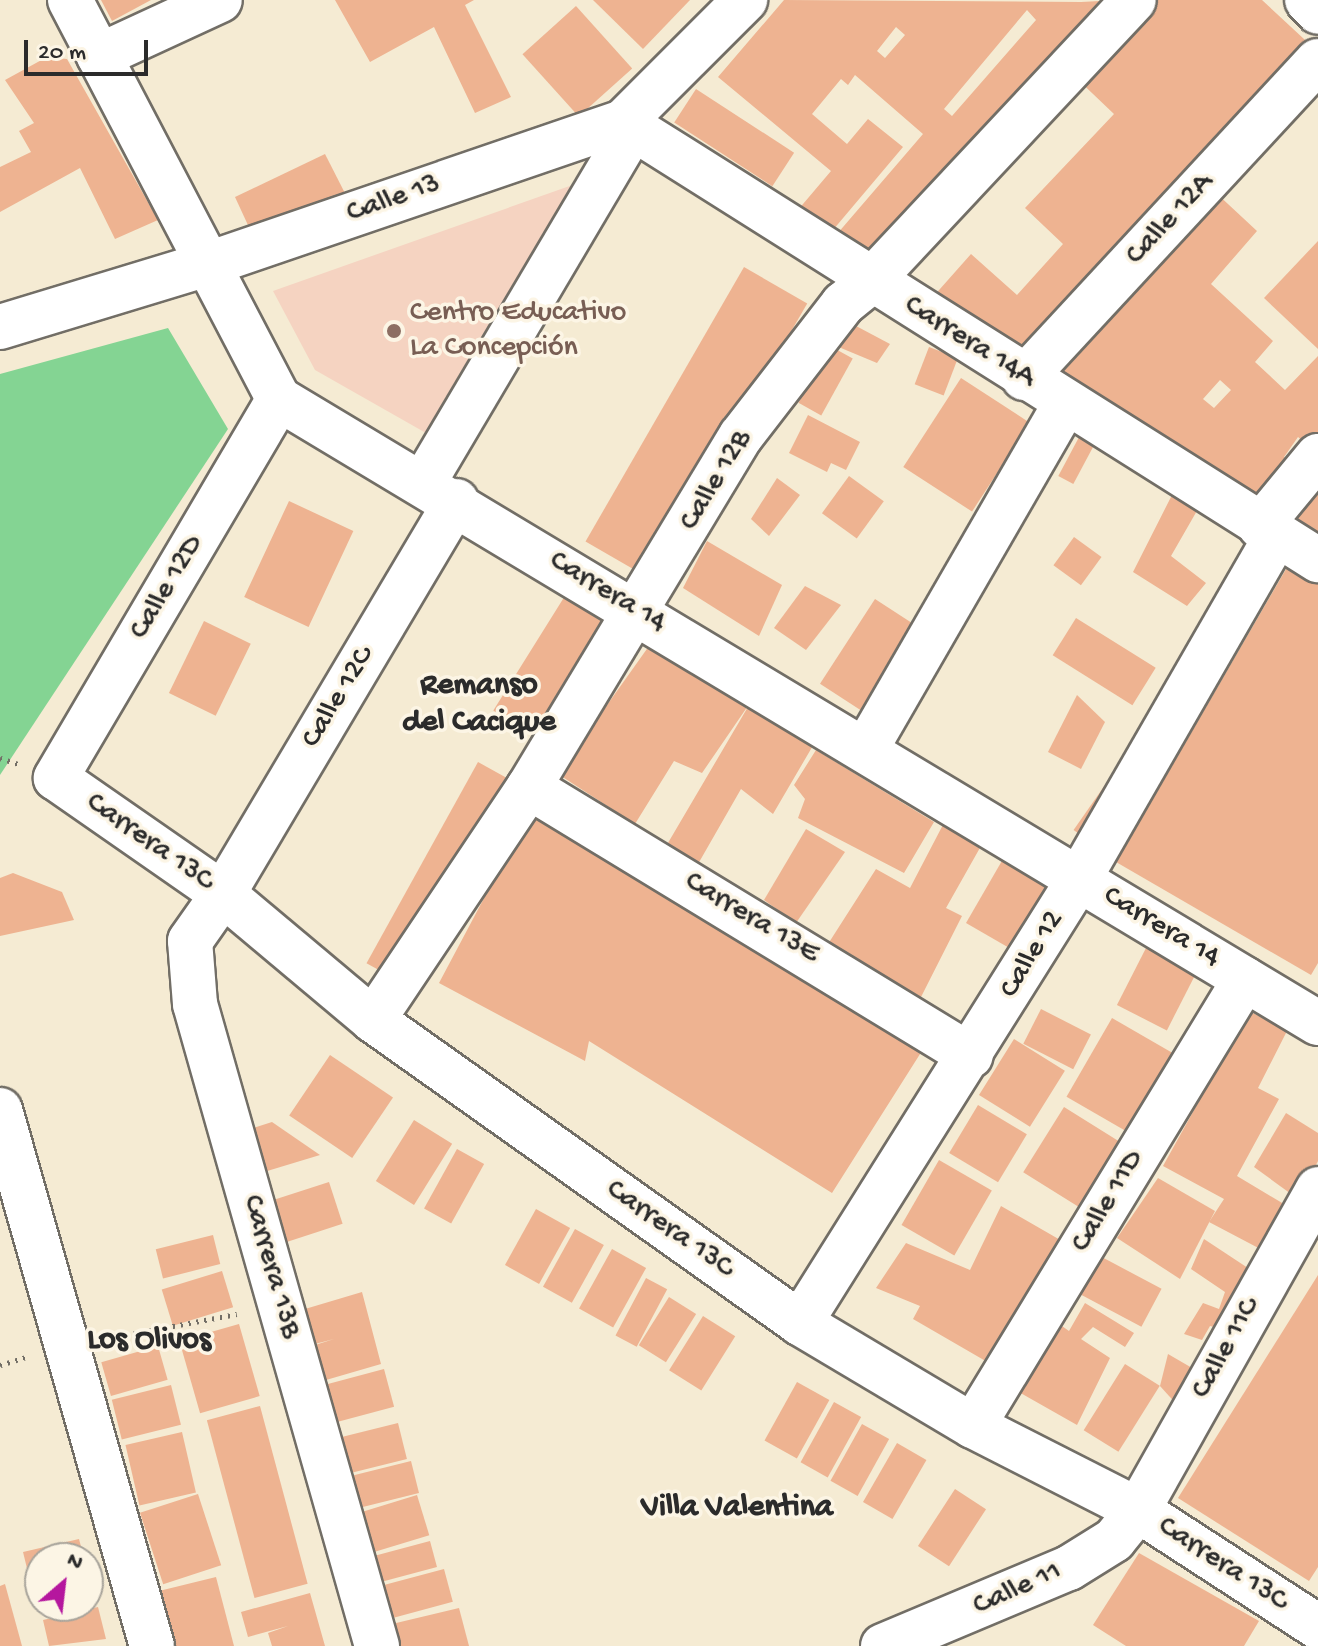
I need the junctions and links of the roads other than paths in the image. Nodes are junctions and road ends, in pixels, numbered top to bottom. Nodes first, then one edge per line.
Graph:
1 (70, 0) edge
2 (220, 0) edge
3 (745, 0) edge
4 (1134, 0) edge
5 (1307, 0) edge
6 (1318, 12) edge
7 (99, 56) junction
8 (1318, 61) edge
9 (628, 125) junction
10 (211, 263) junction
11 (870, 282) junction
12 (1, 323) edge
13 (1024, 378) junction
14 (279, 399) junction
15 (1066, 403) junction
16 (1318, 456) edge
17 (440, 491) junction
18 (1268, 531) junction
19 (1318, 560) edge
20 (639, 612) junction
21 (866, 749) junction
22 (56, 778) joint
23 (529, 787) junction
24 (1079, 879) junction
25 (223, 894) junction
26 (1245, 979) junction
27 (1315, 1012) edge
28 (373, 1020) junction
29 (971, 1056) junction
30 (0, 1110) edge
31 (1318, 1189) edge
32 (1303, 1247) edge
33 (800, 1323) junction
34 (973, 1426) junction
35 (1138, 1510) junction
36 (1314, 1616) edge
37 (936, 1639) edge
38 (152, 1646) edge
39 (377, 1646) edge
40 (883, 1646) edge

1 - 7 street
2 - 7 street
3 - 9 street, Calle 13
4 - 11 street, Calle 12B
5 - 6 street
7 - 10 street
8 - 13 street, Calle 12A
9 - 10 street, Calle 13
9 - 11 street, Carrera 14A
9 - 17 street, Calle 12C
10 - 12 street, Calle 13
10 - 14 street
11 - 13 street, Carrera 14A
11 - 20 street, Calle 12B
13 - 15 street, Carrera 14A
14 - 17 street, Carrera 14
14 - 22 street, Calle 12D
15 - 18 street, Carrera 14A
15 - 21 street
16 - 18 street, Calle 12
17 - 20 street, Carrera 14
17 - 25 street, Calle 12C
18 - 19 street, Carrera 14A
18 - 24 street, Calle 12
20 - 21 street, Carrera 14
20 - 23 street, Calle 12B
21 - 24 street, Carrera 14
22 - 25 street, Carrera 13C
23 - 28 street, Calle 12B
23 - 29 street, Carrera 13E
24 - 26 street, Carrera 14
24 - 29 street, Calle 12
25 - 28 street, Carrera 13C
25 - 39 street, Carrera 13B
26 - 27 street, Carrera 14
26 - 34 street, Calle 11D
28 - 33 street, Carrera 13C
29 - 33 street, Calle 12
30 - 38 street
31 - 32 street, Calle 11C
32 - 35 street, Calle 11C
33 - 34 street, Carrera 13C
34 - 35 street, Carrera 13C
35 - 36 street, Carrera 13C
35 - 37 street, Calle 11
37 - 40 street, Calle 11

